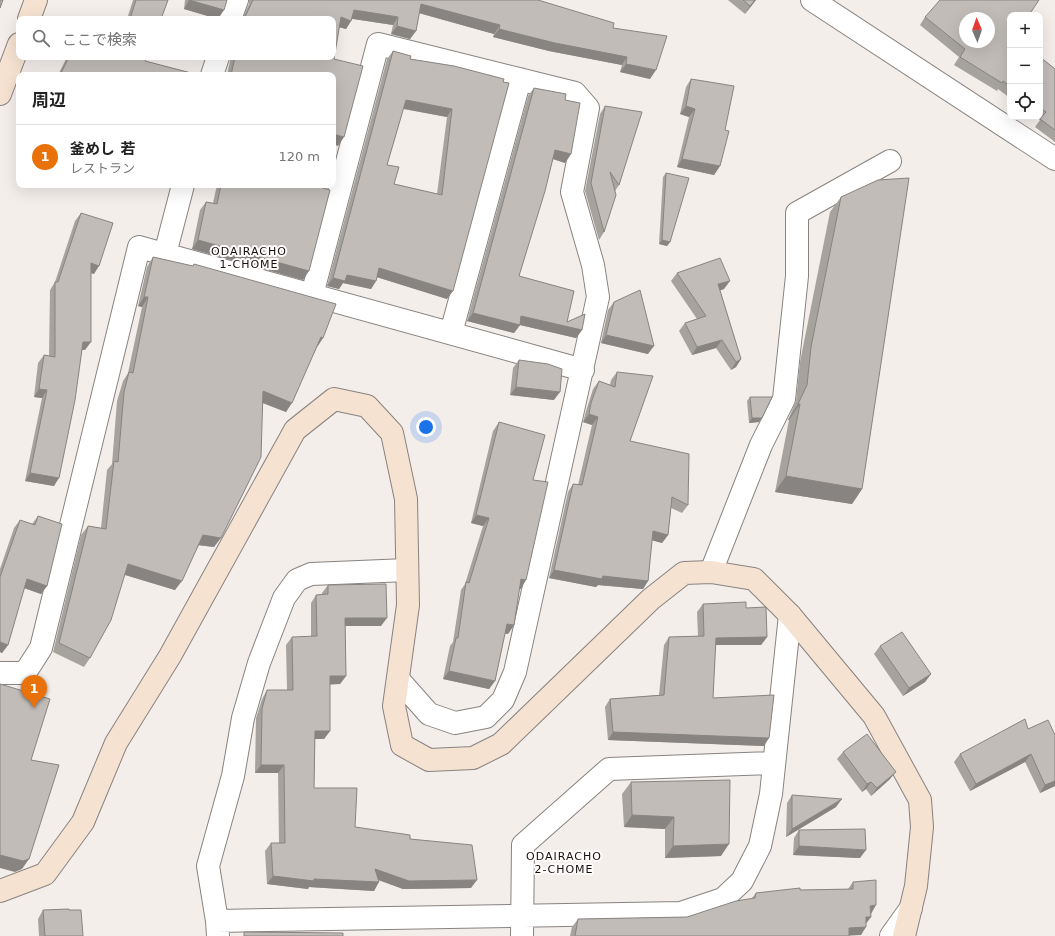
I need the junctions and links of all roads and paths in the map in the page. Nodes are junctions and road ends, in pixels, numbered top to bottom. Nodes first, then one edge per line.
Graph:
1 (36, 0) edge
2 (237, 0) edge
3 (812, 0) edge
4 (29, 16) edge
5 (231, 16) edge
6 (16, 52) edge
7 (217, 60) edge
8 (213, 72) edge
9 (520, 79) junction
10 (0, 94) edge
11 (1055, 159) edge
12 (890, 161) dead end
13 (182, 188) edge
14 (166, 254) junction
15 (312, 294) junction
16 (452, 333) junction
17 (583, 370) junction
18 (408, 570) junction
19 (711, 572) junction
20 (790, 615) junction
21 (0, 673) edge
22 (398, 679) junction
23 (774, 763) junction
24 (0, 891) edge
25 (911, 908) junction
26 (522, 926) edge
27 (217, 929) edge
28 (891, 936) edge
29 (904, 936) edge

1 - 4 street
2 - 5 street
3 - 11 street
6 - 10 street
7 - 8 street
9 - 15 street
9 - 16 street
9 - 17 street
12 - 19 street
13 - 14 street
14 - 15 street
14 - 21 street
15 - 16 street
16 - 17 street
17 - 22 street
18 - 22 street
18 - 24 street
18 - 27 street
19 - 20 street
19 - 22 street
20 - 23 street
20 - 25 street
23 - 26 street
23 - 26 street
25 - 28 street
25 - 29 street
26 - 27 street

